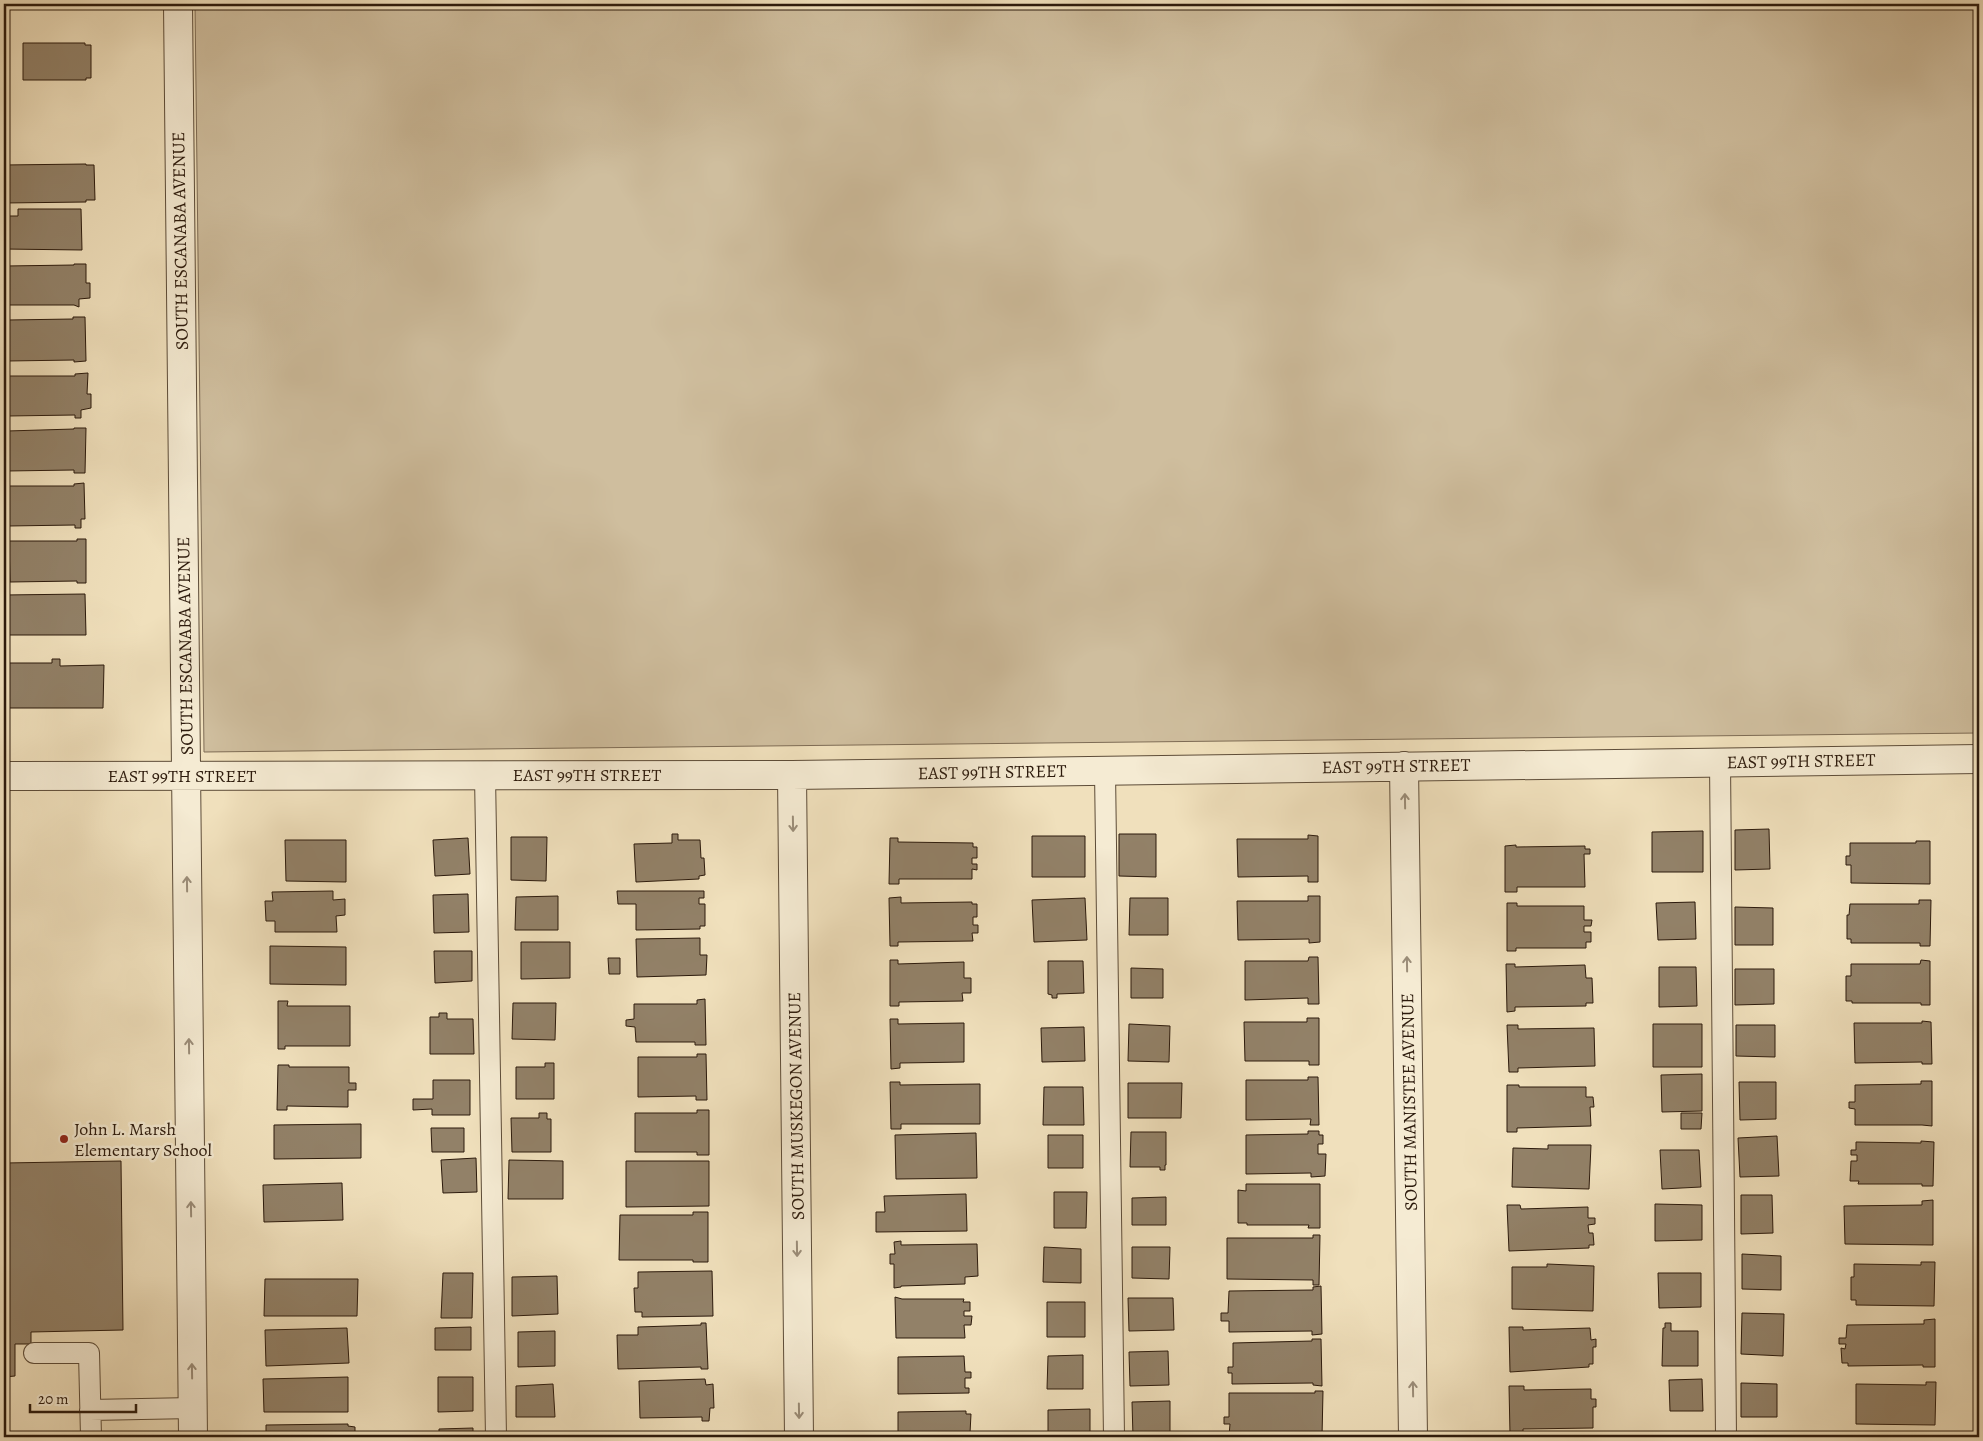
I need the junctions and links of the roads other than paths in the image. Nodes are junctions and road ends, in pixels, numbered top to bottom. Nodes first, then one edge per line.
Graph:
1 (178, 4) edge
2 (1979, 758) edge
3 (1720, 762) junction
4 (1404, 766) junction
5 (1105, 770) junction
6 (485, 775) junction
7 (792, 775) junction
8 (4, 776) edge
9 (186, 776) junction
10 (34, 1353) dead end
11 (192, 1408) junction
12 (90, 1410) junction
13 (91, 1437) edge
14 (193, 1437) edge
15 (496, 1437) edge
16 (799, 1437) edge
17 (1114, 1437) edge
18 (1414, 1437) edge
19 (1726, 1437) edge

1 - 9 street, SOUTH ESCANABA AVENUE
2 - 3 street, EAST 99TH STREET
3 - 4 street, EAST 99TH STREET
3 - 19 lane
4 - 5 street, EAST 99TH STREET
18 -> 4 street, SOUTH MANISTEE AVENUE
5 - 7 street, EAST 99TH STREET
5 - 17 lane
6 - 7 street, EAST 99TH STREET
6 - 9 street, EAST 99TH STREET
6 - 15 lane
7 -> 16 street, SOUTH MUSKEGON AVENUE
8 - 9 street, EAST 99TH STREET
11 -> 9 street, SOUTH ESCANABA AVENUE
10 - 12 lane
11 - 12 lane
11 - 14 street, SOUTH ESCANABA AVENUE
12 - 13 lane

